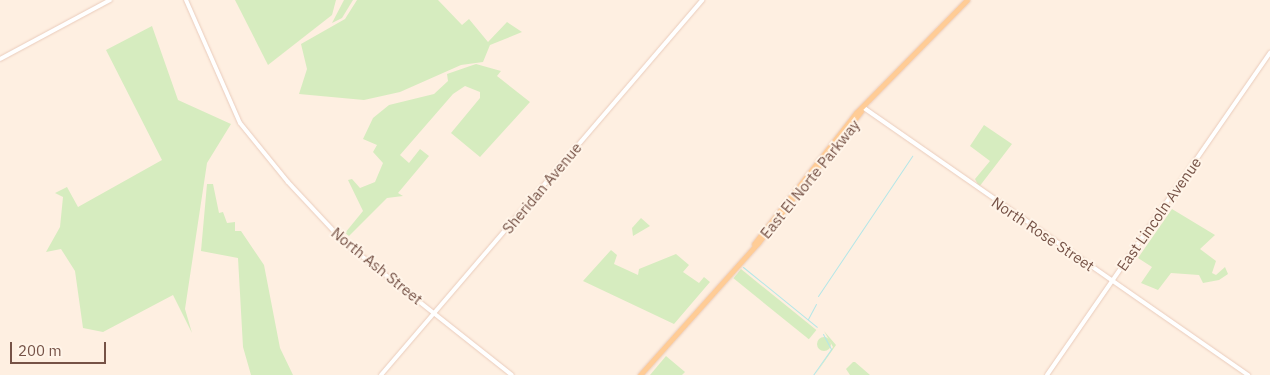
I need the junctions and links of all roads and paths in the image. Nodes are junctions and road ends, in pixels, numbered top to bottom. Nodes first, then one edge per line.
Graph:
1 (110, 0) edge
2 (186, 0) edge
3 (702, 0) edge
4 (967, 0) edge
5 (1270, 53) edge
6 (0, 59) edge
7 (862, 110) junction
8 (1112, 281) junction
9 (433, 311) junction
10 (381, 375) edge
11 (512, 375) edge
12 (640, 375) edge
13 (1047, 375) edge
14 (1248, 375) edge

1 - 6 street
2 - 9 street, North Ash Street
3 - 9 street, Sheridan Avenue
4 - 7 main road, East El Norte Parkway
5 - 8 street, East Lincoln Avenue
7 - 8 street, North Rose Street
7 - 12 main road, East El Norte Parkway
8 - 13 street, East Lincoln Avenue
8 - 14 street, North Rose Street
9 - 10 street, Sheridan Avenue
9 - 11 street, North Ash Street

